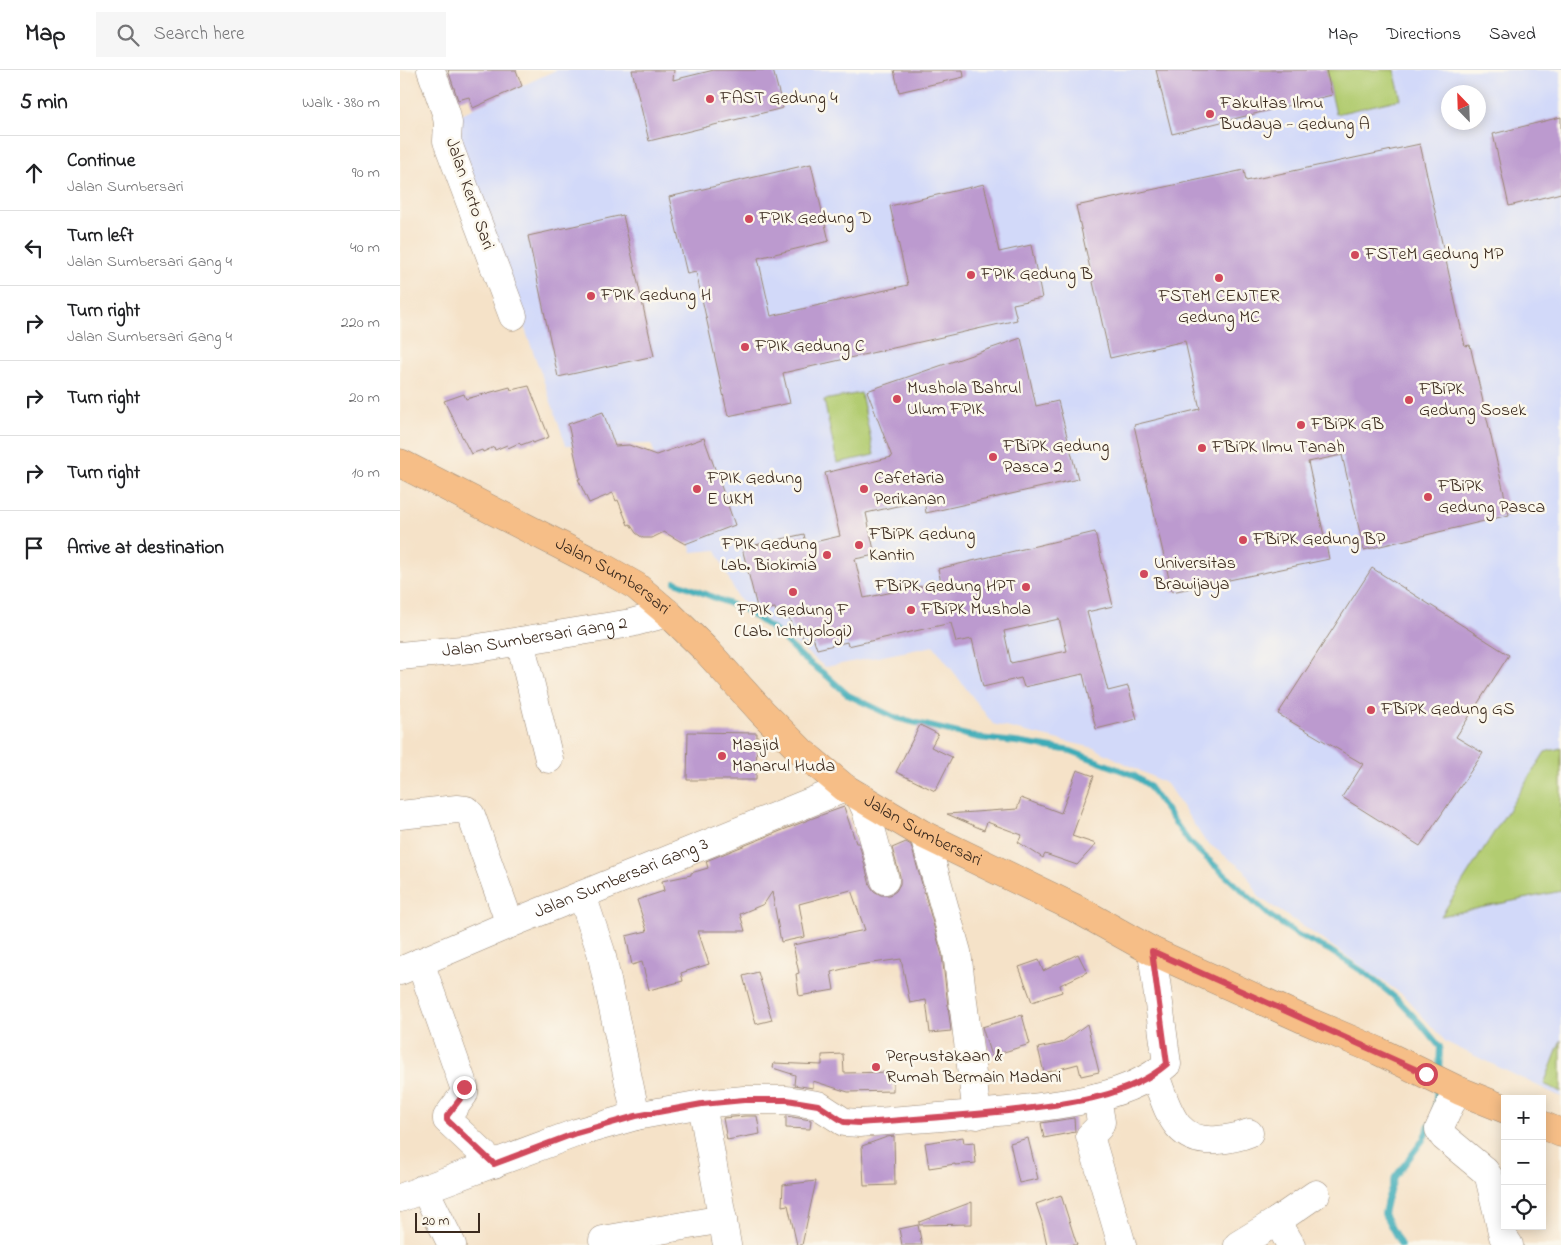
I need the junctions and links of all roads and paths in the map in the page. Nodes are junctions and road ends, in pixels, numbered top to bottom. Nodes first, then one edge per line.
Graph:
1 (431, 70) edge
2 (513, 316) dead end
3 (400, 463) edge
4 (664, 614) junction
5 (520, 641) junction
6 (400, 656) edge
7 (549, 759) dead end
8 (852, 793) junction
9 (400, 816) edge
10 (924, 835) junction
11 (885, 880) dead end
12 (582, 895) junction
13 (510, 924) junction
14 (1152, 951) junction
15 (410, 967) edge
16 (1155, 1074) junction
17 (1446, 1083) junction
18 (1097, 1097) junction
19 (702, 1104) junction
20 (1501, 1107) edge
21 (977, 1115) junction
22 (636, 1116) junction
23 (1546, 1127) edge
24 (1249, 1133) dead end
25 (1561, 1133) edge
26 (494, 1164) junction
27 (412, 1193) edge
28 (1316, 1194) dead end
29 (1277, 1221) junction
30 (725, 1232) edge
31 (604, 1240) dead end
32 (452, 1245) edge
33 (1122, 1245) edge
34 (1238, 1245) edge
35 (1291, 1245) edge
36 (1508, 1245) edge

1 - 2 street, Jalan Kerto Sari
3 - 4 main road, Jalan Sumbersari
4 - 5 street, Jalan Sumbersari Gang 2
4 - 8 main road, Jalan Sumbersari
5 - 6 street, Jalan Sumbersari Gang 2
5 - 7 street
8 - 10 main road, Jalan Sumbersari
8 - 11 street
8 - 12 street, Jalan Sumbersari Gang 3
9 - 13 street
10 - 14 main road, Jalan Sumbersari
10 - 21 street
12 - 13 street, Jalan Sumbersari Gang 3
12 - 22 street
13 - 15 street, Jalan Sumbersari Gang 3
14 - 16 street
14 - 17 main road, Jalan Sumbersari
15 - 26 street
16 - 18 street
16 - 24 street
17 - 20 main road, Jalan Sumbersari
17 - 36 street
18 - 21 street
18 - 33 street
19 - 21 street
19 - 22 street
19 - 30 street
22 - 26 street
23 - 25 main road
26 - 27 street
27 - 32 street
28 - 29 street
29 - 34 street
29 - 35 street
30 - 31 street

